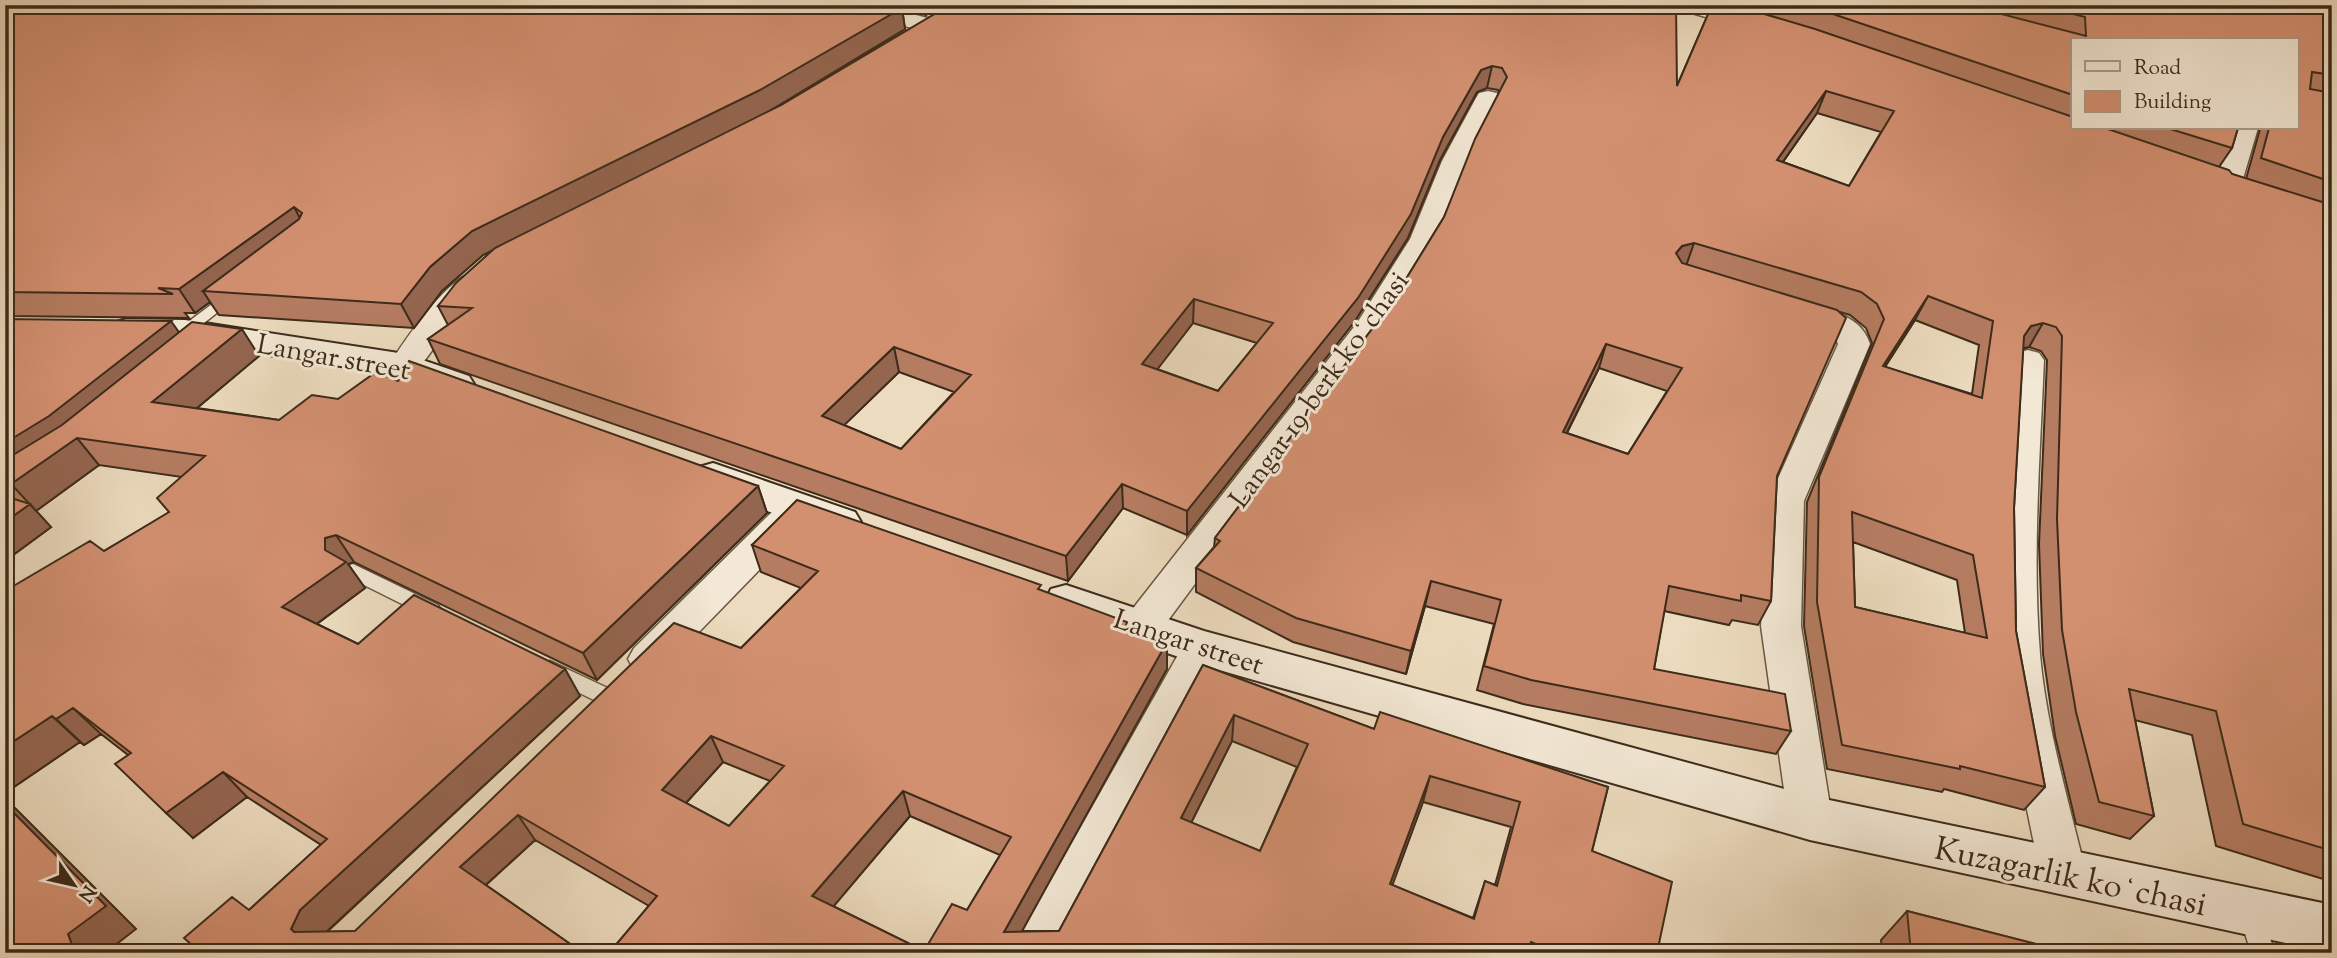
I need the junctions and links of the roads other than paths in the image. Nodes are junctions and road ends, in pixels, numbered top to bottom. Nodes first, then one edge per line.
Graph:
1 (851, 5) edge
2 (1690, 5) edge
3 (1777, 32) edge
4 (895, 48) edge
5 (1488, 98) dead end
6 (2244, 130) edge
7 (2202, 180) edge
8 (2227, 189) junction
9 (2253, 198) edge
10 (494, 263) edge
11 (240, 288) edge
12 (1762, 301) edge
13 (88, 330) edge
14 (197, 339) junction
15 (2028, 360) dead end
16 (405, 365) junction
17 (495, 399) edge
18 (673, 463) edge
19 (799, 507) junction
20 (878, 535) edge
21 (353, 571) dead end
22 (1036, 590) edge
23 (450, 619) edge
24 (1141, 627) junction
25 (1202, 648) junction
26 (536, 662) edge
27 (609, 698) junction
28 (580, 726) edge
29 (1810, 818) junction
30 (2063, 873) junction
31 (2332, 930) edge
32 (2257, 933) edge
33 (1034, 953) edge

1 - 4 street
2 - 3 street
5 - 24 street, Langar 19-berk koʻchasi
6 - 8 street
7 - 8 street
8 - 9 street
10 - 16 street
11 - 14 lane
12 - 29 street
13 - 14 street, Langar street
14 - 16 street, Langar street
15 - 30 street
16 - 17 street, Langar street
18 - 19 street
19 - 20 street
19 - 27 street
21 - 23 lane
22 - 24 street, Langar street
24 - 25 street, Langar street
25 - 29 street, Langar street
25 - 33 street
26 - 27 lane
27 - 28 street
29 - 30 street, Kuzagarlik koʻchasi
30 - 32 street, Kuzagarlik koʻchasi
31 - 32 street, Kuzagarlik koʻchasi

